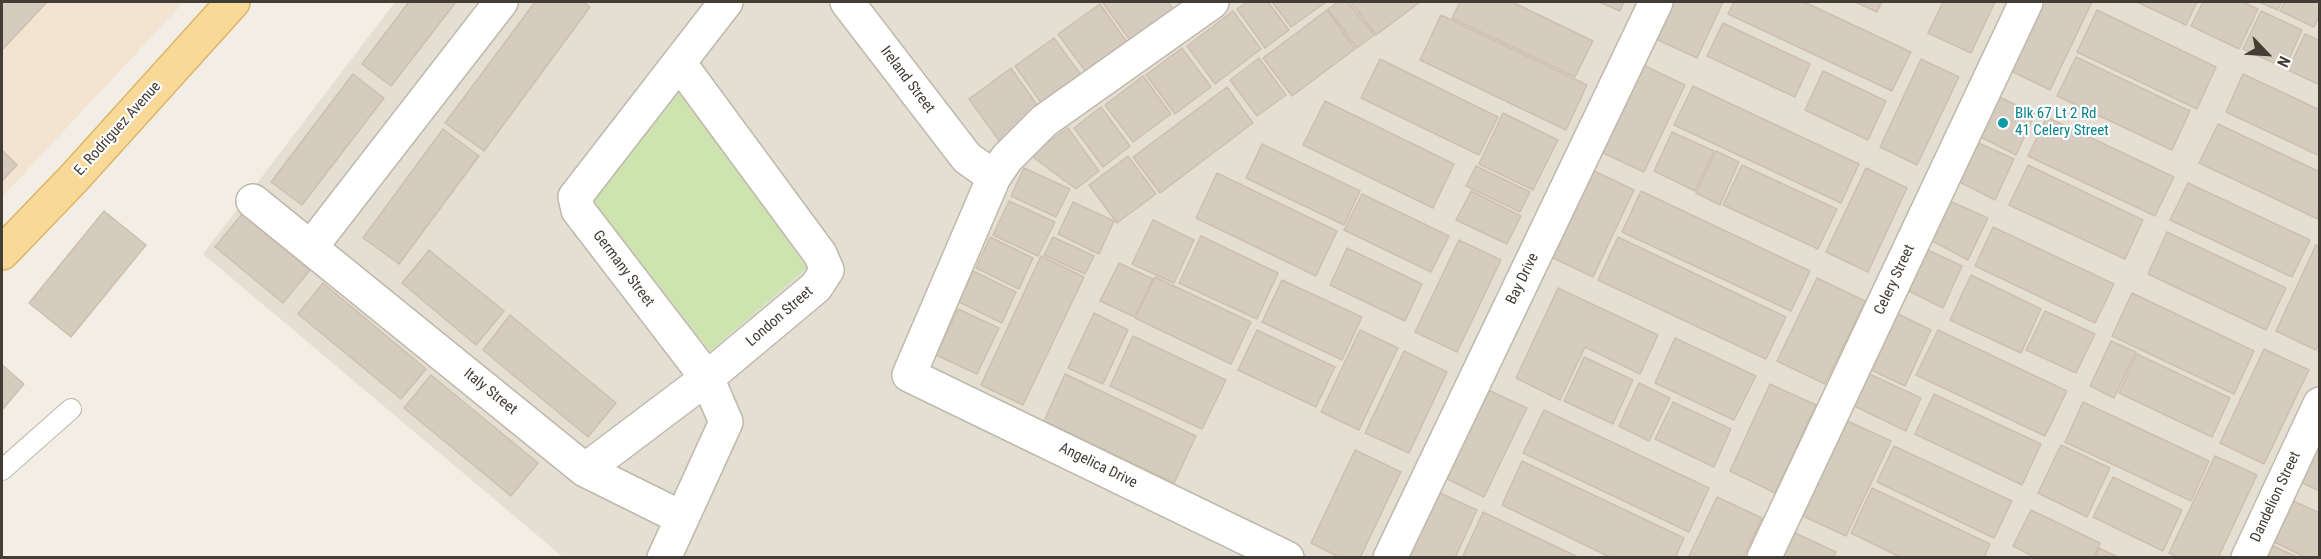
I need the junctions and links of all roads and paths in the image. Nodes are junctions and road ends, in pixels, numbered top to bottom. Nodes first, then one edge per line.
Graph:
1 (233, 2) edge
2 (501, 2) edge
3 (726, 2) edge
4 (847, 2) edge
5 (1212, 2) edge
6 (1656, 2) edge
7 (2026, 2) edge
8 (680, 64) junction
9 (994, 177) junction
10 (253, 201) dead end
11 (310, 247) junction
12 (2, 253) edge
13 (707, 378) junction
14 (2319, 404) edge
15 (71, 409) dead end
16 (2, 470) edge
17 (585, 470) junction
18 (682, 518) junction
19 (664, 558) edge
20 (1287, 558) edge
21 (1390, 558) edge
22 (1764, 558) edge
23 (2248, 558) edge

1 - 12 main road, E. Rodriguez Avenue
2 - 11 street
3 - 8 street, Germany Street
4 - 9 street, Ireland Street
5 - 9 street
6 - 21 street, Bay Drive
7 - 22 street, Celery Street
8 - 13 street, Germany Street
8 - 13 street, London Street
9 - 20 street, Angelica Drive
10 - 11 street, Italy Street
11 - 17 street, Italy Street
13 - 17 street, London Street
13 - 18 street, Germany Street
14 - 23 street, Dandelion Street
15 - 16 lane
17 - 18 street, Italy Street
18 - 19 street, Germany Street

